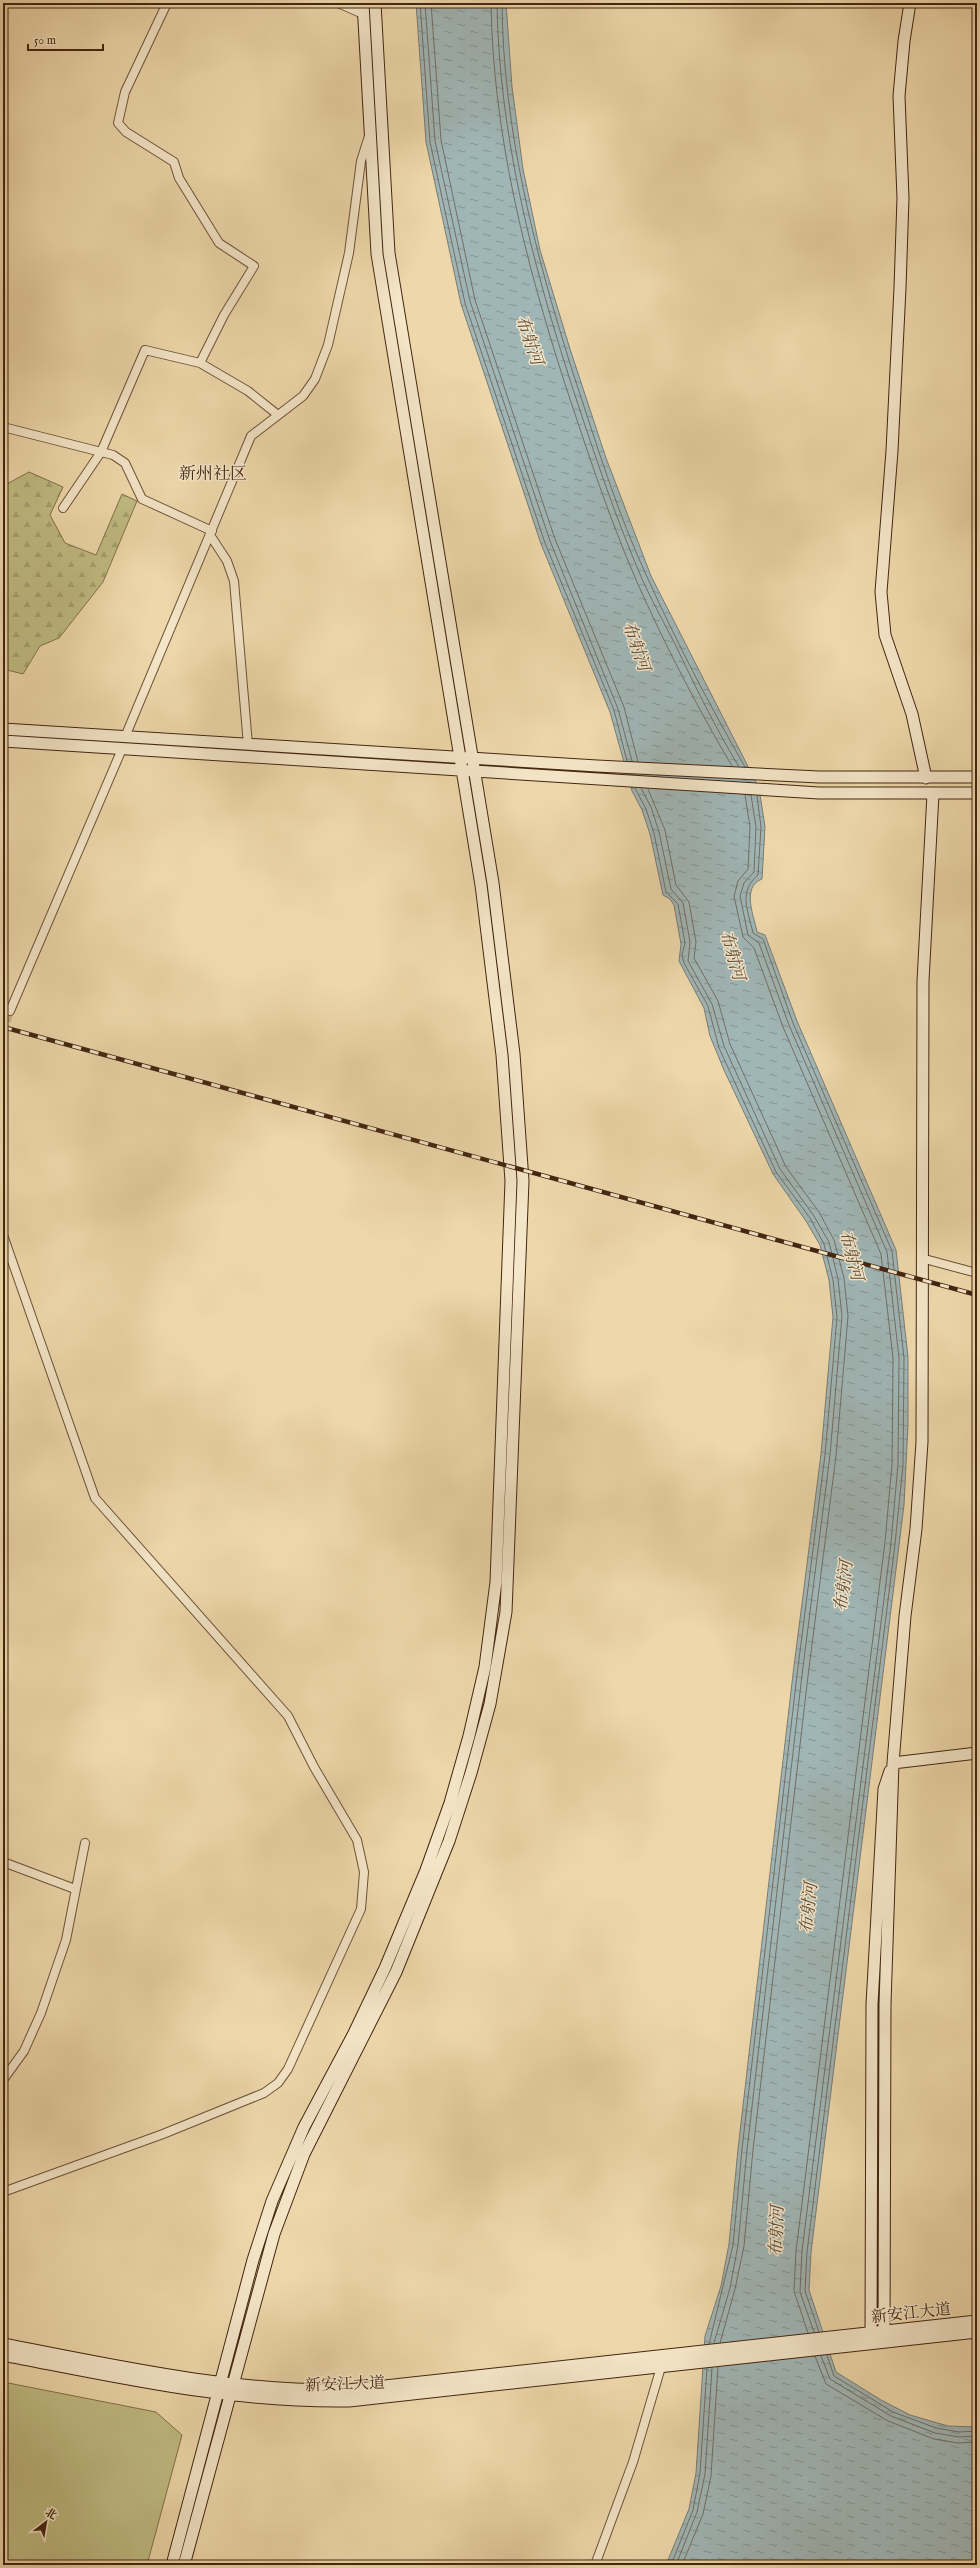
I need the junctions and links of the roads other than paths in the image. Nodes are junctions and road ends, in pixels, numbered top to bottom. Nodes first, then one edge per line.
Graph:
1 (167, 3) edge
2 (338, 3) edge
3 (374, 3) edge
4 (910, 3) edge
5 (363, 8) edge
6 (369, 136) junction
7 (200, 363) junction
8 (278, 416) junction
9 (3, 427) edge
10 (101, 452) junction
11 (63, 508) dead end
12 (211, 533) junction
13 (3, 729) edge
14 (125, 737) junction
15 (3, 741) edge
16 (248, 745) junction
17 (122, 749) junction
18 (460, 758) junction
19 (472, 759) junction
20 (462, 770) junction
21 (474, 771) junction
22 (977, 777) edge
23 (926, 778) junction
24 (977, 793) edge
25 (934, 794) junction
26 (10, 1011) tunnel mouth
27 (3, 1234) edge
28 (921, 1258) junction
29 (977, 1273) edge
30 (977, 1753) edge
31 (893, 1762) junction
32 (85, 1843) dead end
33 (3, 1862) edge
34 (75, 1888) junction
35 (3, 2080) edge
36 (3, 2192) edge
37 (977, 2321) edge
38 (977, 2332) edge
39 (884, 2337) junction
40 (871, 2338) junction
41 (3, 2344) edge
42 (3, 2355) edge
43 (688, 2358) junction
44 (661, 2367) junction
45 (220, 2383) junction
46 (230, 2390) junction
47 (216, 2394) junction
48 (172, 2565) edge
49 (184, 2565) edge
50 (595, 2565) edge

1 - 7 street
2 - 5 street
3 - 19 main road
4 - 23 main road
5 - 6 main road
6 - 8 street
6 - 18 main road
7 - 8 street
7 - 10 street
8 - 12 street
9 - 10 street
10 - 11 street
10 - 12 street
12 - 14 street
12 - 16 street
13 - 14 main road
14 - 16 main road
15 - 17 main road
16 - 18 main road
17 - 20 main road
17 - 26 street
18 - 19 main road
18 - 20 main road
19 - 21 main road
19 - 23 main road
20 - 21 main road
20 - 45 main road
21 - 25 main road
21 - 46 main road
22 - 23 main road
24 - 25 main road
25 - 28 main road
27 - 36 street
28 - 29 street
28 - 31 main road
30 - 31 main road
31 - 39 main road
31 - 40 main road
32 - 34 street
33 - 34 street
34 - 35 street
37 - 39 main road, 新安江大道
38 - 39 main road, 新安江大道
39 - 40 main road, 新安江大道
40 - 43 main road, 新安江大道
41 - 45 main road, 新安江大道
42 - 47 main road, 新安江大道
43 - 44 main road, 新安江大道
43 - 46 main road, 新安江大道
44 - 46 main road, 新安江大道
44 - 50 street
45 - 46 main road, 新安江大道
45 - 47 main road
46 - 47 main road, 新安江大道
46 - 49 main road
47 - 48 main road

